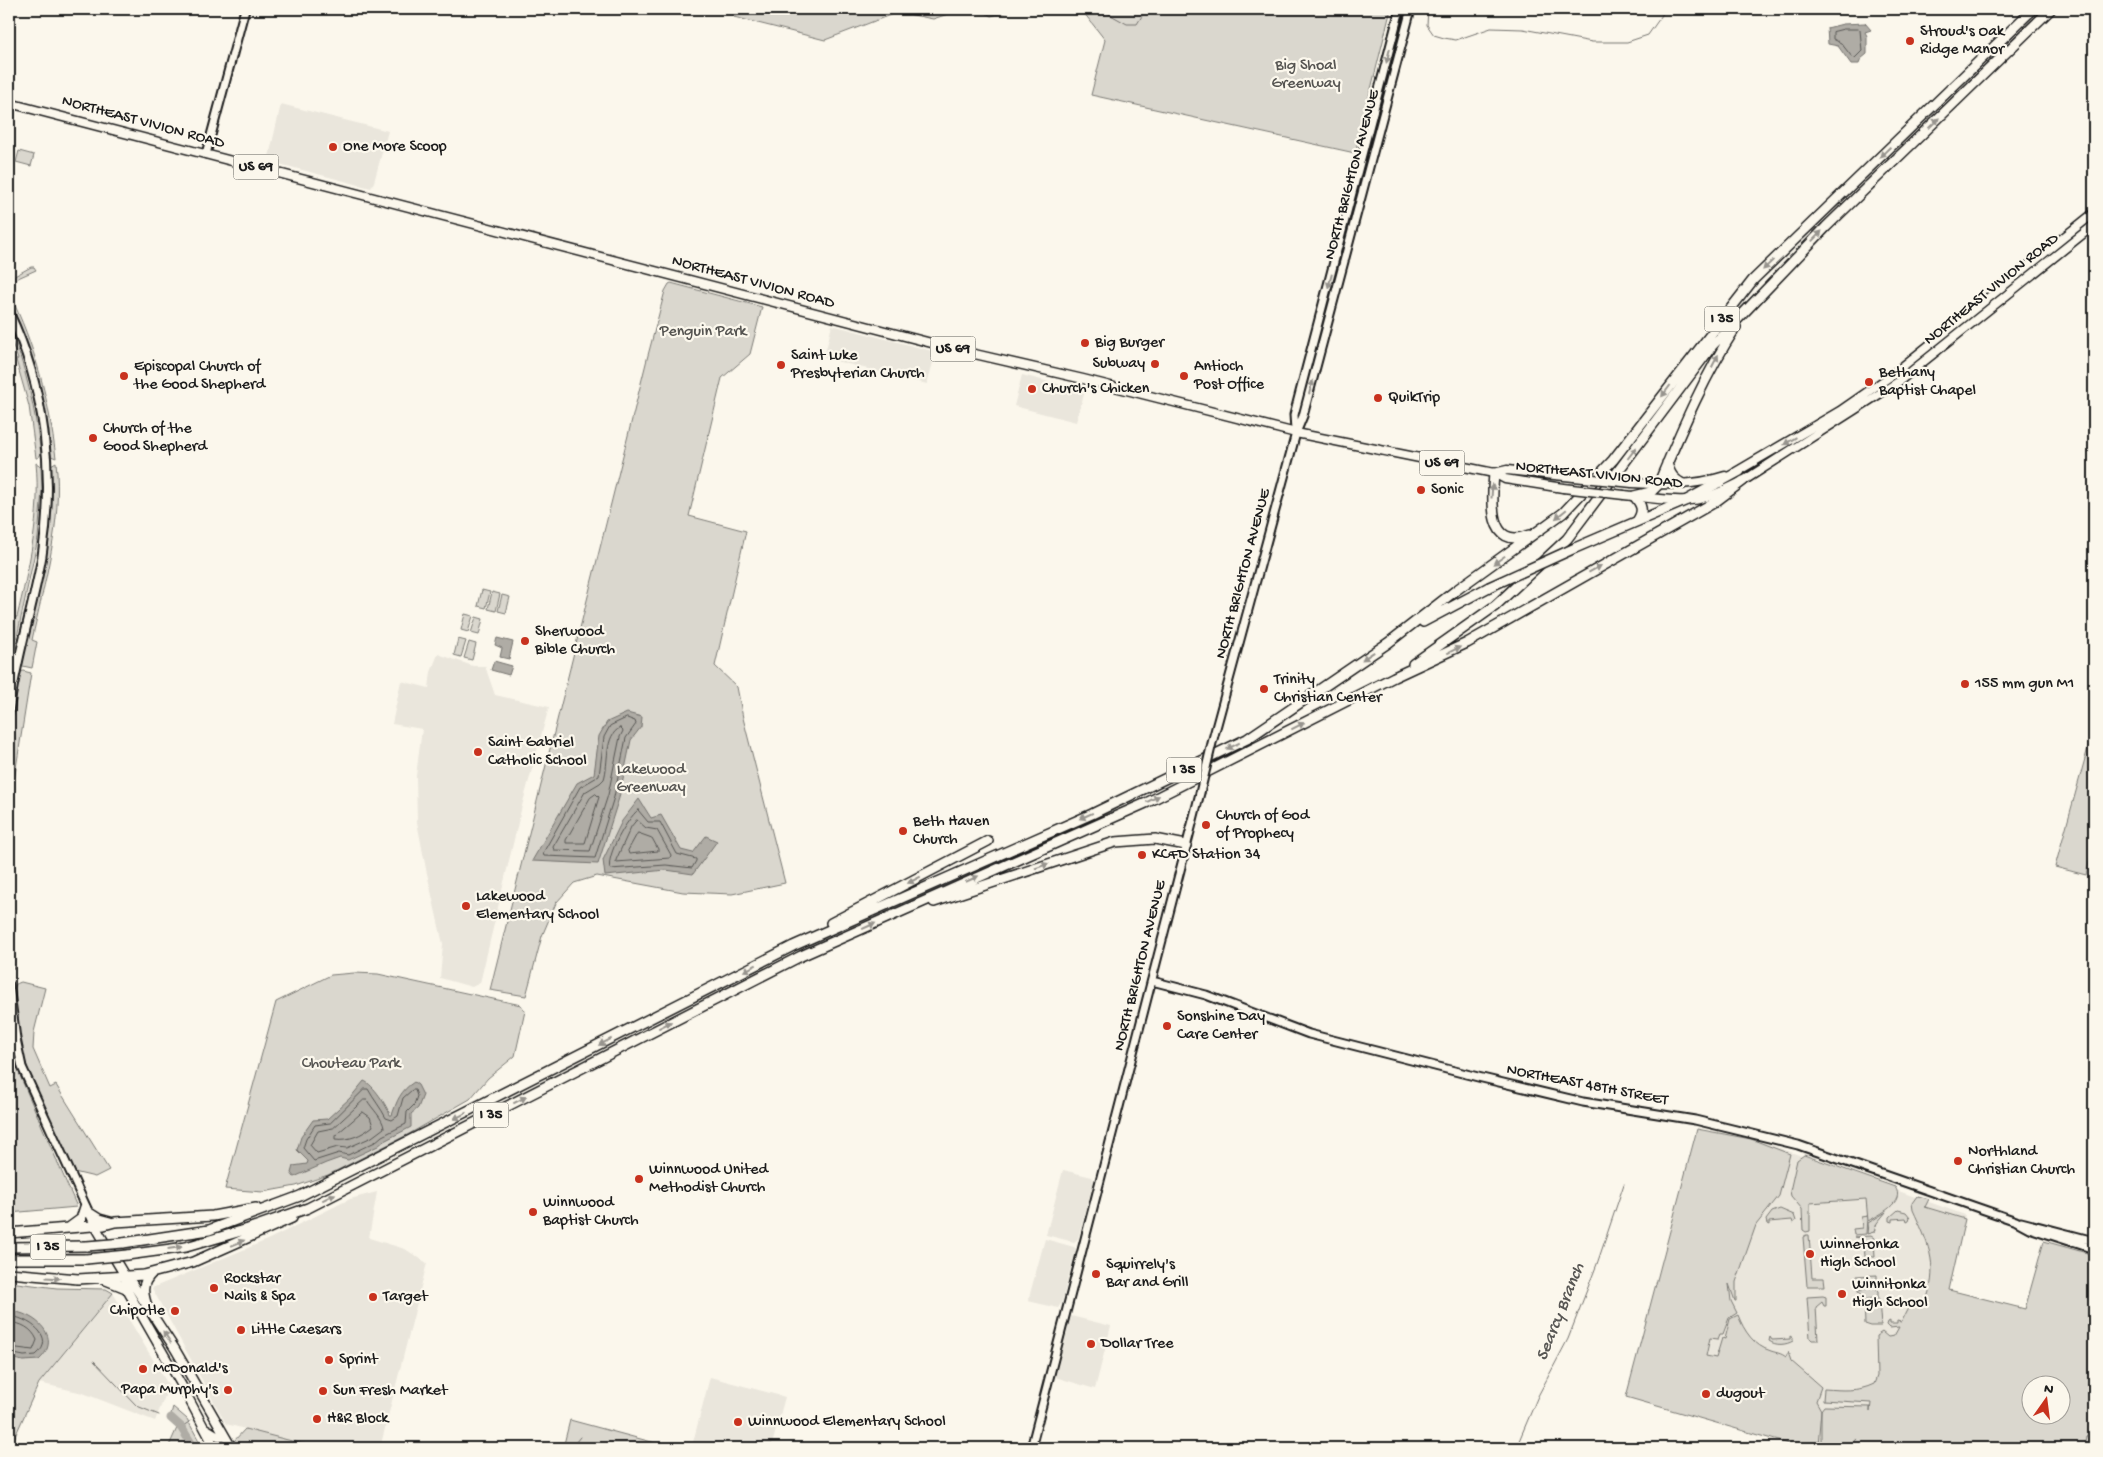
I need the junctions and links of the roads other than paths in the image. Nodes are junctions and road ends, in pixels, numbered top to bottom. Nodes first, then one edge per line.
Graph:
1 (245, 9) edge
2 (1400, 9) edge
3 (1411, 9) edge
4 (2033, 9) edge
5 (2051, 9) edge
6 (9, 103) edge
7 (206, 154) junction
8 (2094, 213) edge
9 (2094, 225) edge
10 (1747, 309) junction
11 (9, 312) edge
12 (1296, 433) junction
13 (1667, 464) junction
14 (1740, 471) junction
15 (1494, 473) junction
16 (1743, 481) junction
17 (1683, 484) junction
18 (1658, 485) junction
19 (1634, 496) junction
20 (1687, 500) junction
21 (1637, 521) junction
22 (1538, 531) junction
23 (1388, 643) junction
24 (1394, 677) junction
25 (9, 712) edge
26 (988, 841) dead end
27 (1186, 845) junction
28 (896, 914) junction
29 (793, 946) junction
30 (1152, 981) junction
31 (9, 985) edge
32 (300, 1196) junction
33 (308, 1208) junction
34 (87, 1209) junction
35 (2016, 1221) junction
36 (115, 1222) junction
37 (95, 1226) junction
38 (69, 1228) junction
39 (9, 1233) edge
40 (2094, 1241) edge
41 (9, 1247) edge
42 (2094, 1249) edge
43 (9, 1259) edge
44 (9, 1273) edge
45 (152, 1273) junction
46 (125, 1276) junction
47 (98, 1278) junction
48 (126, 1288) junction
49 (148, 1309) junction
50 (205, 1428) junction
51 (225, 1437) junction
52 (215, 1448) edge
53 (232, 1448) edge
54 (1031, 1448) edge

1 - 7 main road
2 -> 12 main road, NORTH BRIGHTON AVENUE
12 -> 3 main road, NORTH BRIGHTON AVENUE
4 -> 22 highway, I 35
10 -> 5 highway, I 35
6 - 7 main road, NORTHEAST VIVION ROAD / US 69
7 - 12 main road, NORTHEAST VIVION ROAD / US 69
8 -> 14 main road, NORTHEAST VIVION ROAD / US 69
9 - 16 main road, NORTHEAST VIVION ROAD / US 69
13 -> 10 highway
24 -> 10 highway, I 35
11 - 25 main road
12 - 15 main road, NORTHEAST VIVION ROAD / US 69
12 - 27 main road, NORTH BRIGHTON AVENUE, bridge
13 - 17 highway
13 - 18 highway
14 - 17 main road, NORTHEAST VIVION ROAD / US 69
14 - 20 highway
15 - 18 main road, NORTHEAST VIVION ROAD / US 69, bridge
15 - 19 main road, NORTHEAST VIVION ROAD / US 69, bridge
22 -> 15 highway
16 - 20 main road, NORTHEAST VIVION ROAD / US 69
24 -> 16 highway
17 - 18 main road, NORTHEAST VIVION ROAD / US 69
18 - 19 highway
19 - 20 main road, NORTHEAST VIVION ROAD / US 69
19 - 21 highway
20 - 21 highway
21 - 23 highway, bridge
22 -> 23 highway, I 35
23 -> 29 highway, I 35
28 -> 24 highway, I 35
26 -> 29 highway
28 -> 27 highway
27 - 30 main road, NORTH BRIGHTON AVENUE
33 -> 28 highway, I 35
29 -> 32 highway, I 35
30 - 35 main road, NORTHEAST 48TH STREET
30 - 54 main road, NORTH BRIGHTON AVENUE
31 - 34 main road
32 - 36 highway
32 - 41 highway, I 35, bridge
43 -> 33 highway, I 35, bridge
45 -> 33 highway
34 - 36 highway
34 - 37 main road
34 - 38 highway
35 - 40 main road, NORTHEAST 48TH STREET
35 - 42 main road, NORTHEAST 48TH STREET
36 - 37 highway
37 - 38 highway
37 - 46 main road
38 - 39 highway
44 -> 47 highway
45 - 46 highway
45 - 49 highway
46 - 47 highway
46 - 48 main road
46 - 49 main road
47 - 48 highway
48 - 50 main road
51 -> 49 main road
50 - 51 main road
50 - 52 main road
51 - 53 main road

